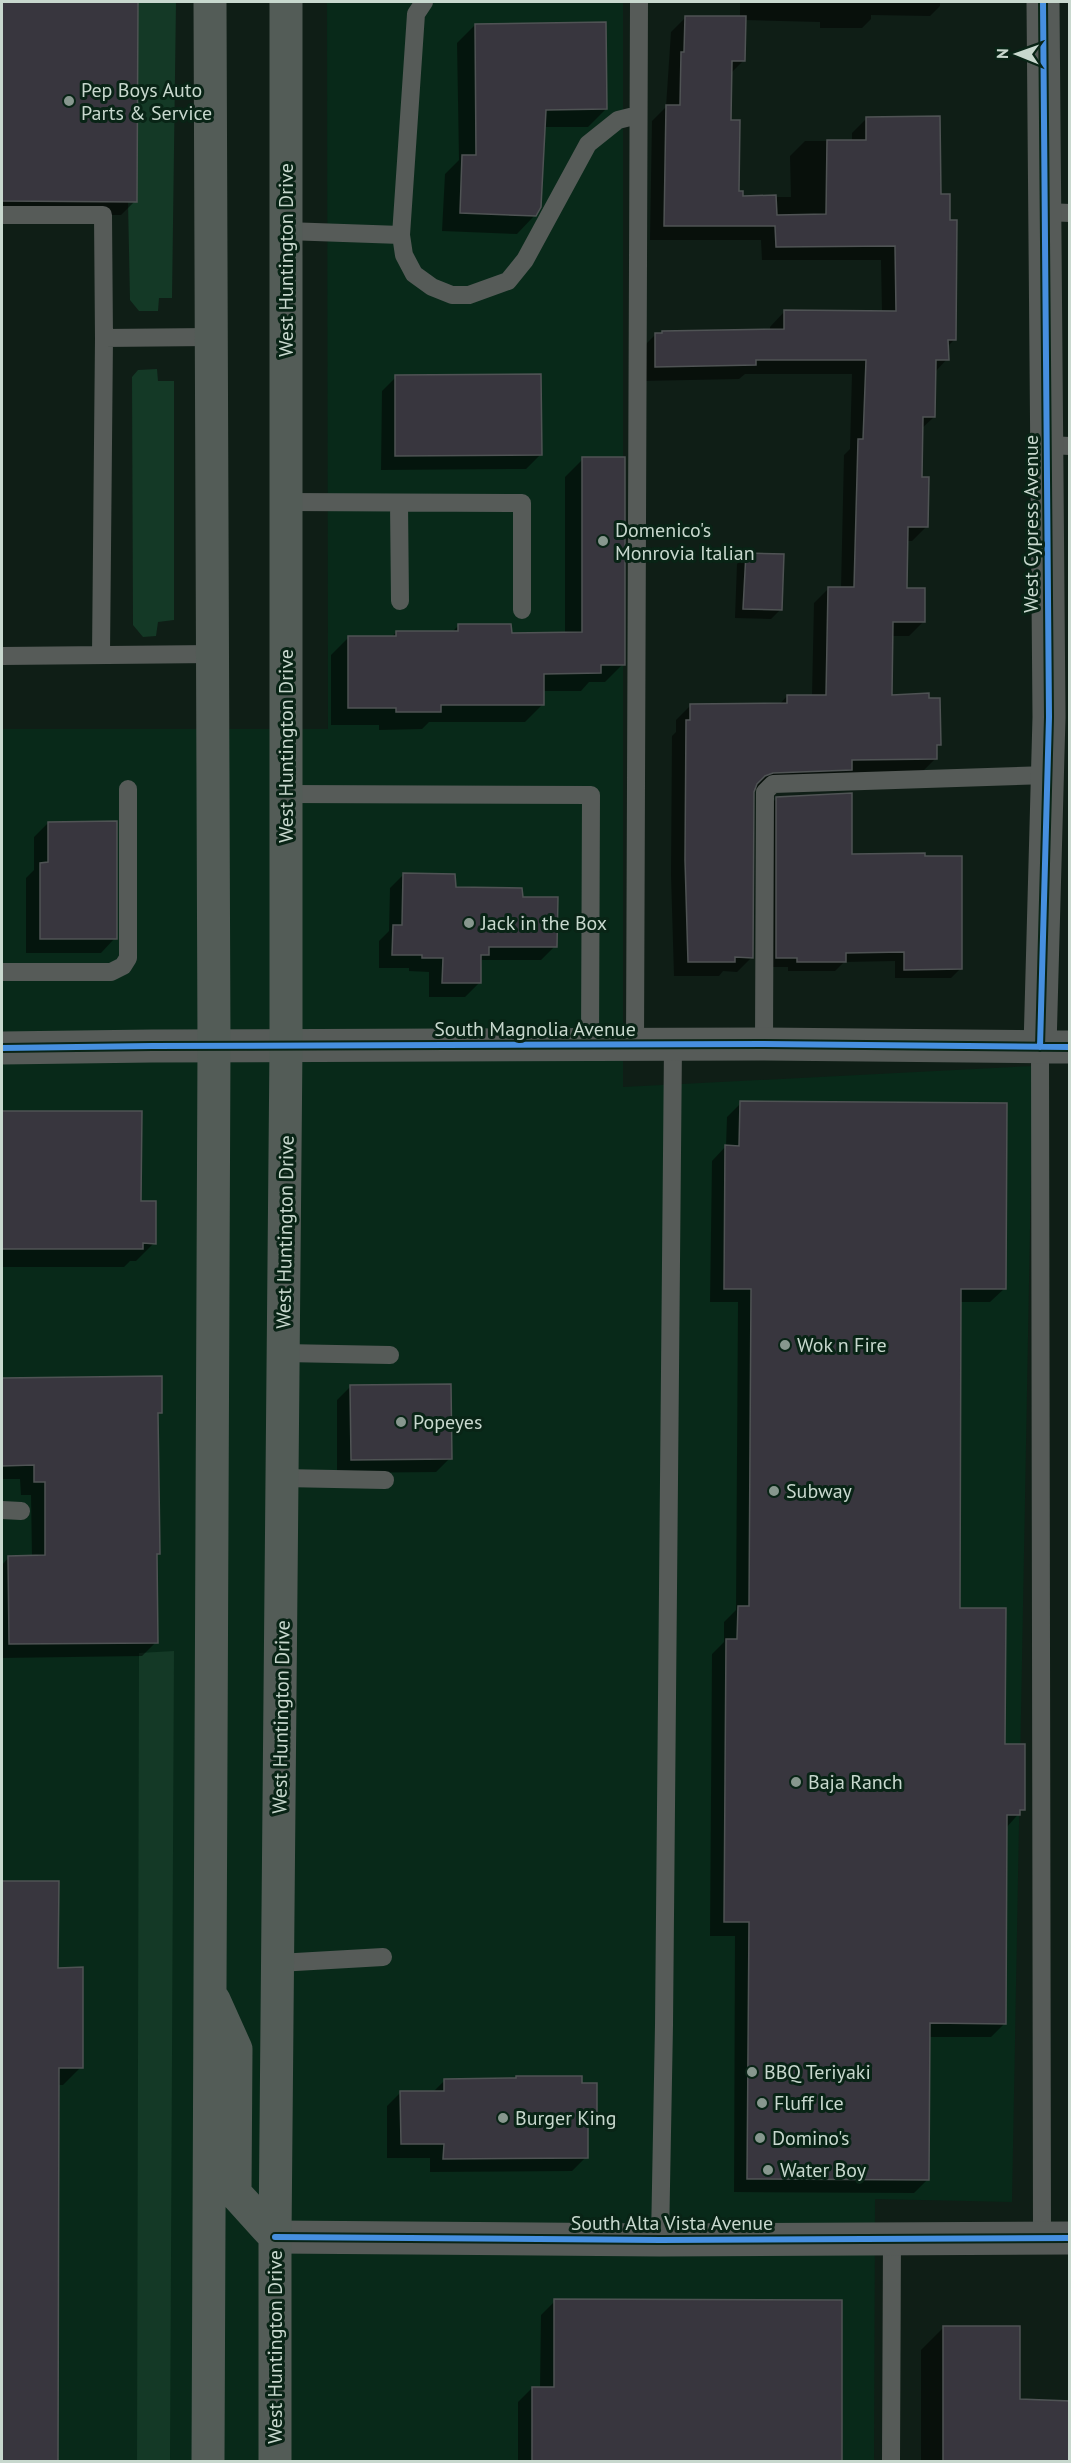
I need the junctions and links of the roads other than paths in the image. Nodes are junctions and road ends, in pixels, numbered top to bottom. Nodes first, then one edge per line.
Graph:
1 (210, 2) edge
2 (286, 2) edge
3 (424, 2) edge
4 (639, 2) edge
5 (1043, 2) edge
6 (638, 115) junction
7 (1058, 212) edge
8 (2, 215) edge
9 (286, 231) junction
10 (401, 235) junction
11 (210, 337) junction
12 (104, 338) junction
13 (1058, 446) edge
14 (286, 502) junction
15 (399, 503) junction
16 (400, 601) dead end
17 (522, 610) dead end
18 (213, 654) junction
19 (101, 655) junction
20 (2, 656) edge
21 (1059, 717) edge
22 (1048, 775) junction
23 (128, 789) dead end
24 (286, 794) junction
25 (2, 972) edge
26 (765, 1044) junction
27 (590, 1045) junction
28 (673, 1045) junction
29 (214, 1046) junction
30 (286, 1046) junction
31 (635, 1046) junction
32 (1055, 1047) edge
33 (2, 1048) edge
34 (284, 1353) junction
35 (390, 1355) dead end
36 (283, 1478) junction
37 (385, 1480) dead end
38 (2, 1510) edge
39 (21, 1510) dead end
40 (383, 1957) dead end
41 (278, 1963) junction
42 (209, 1987) junction
43 (275, 2237) junction
44 (1056, 2237) edge
45 (892, 2238) junction
46 (660, 2240) junction
47 (208, 2427) junction
48 (208, 2462) edge
49 (231, 2462) edge
50 (275, 2462) edge
51 (891, 2462) edge

1 - 11 main road
2 - 9 main road, West Huntington Drive
3 - 10 lane
4 - 6 lane
5 - 7 street, West Cypress Avenue
6 - 10 lane
6 - 31 lane
7 - 13 street, West Cypress Avenue
8 - 12 lane
9 - 10 lane
9 - 14 main road, West Huntington Drive
11 - 12 lane
11 - 18 main road
12 - 19 lane
13 - 21 street, West Cypress Avenue
14 - 15 lane
14 - 24 main road, West Huntington Drive
15 - 16 lane
15 - 17 lane
18 - 19 lane
18 - 29 main road
19 - 20 lane
21 - 22 street, West Cypress Avenue
22 - 26 lane
22 - 32 street, West Cypress Avenue
23 - 25 lane
24 - 27 lane
24 - 30 main road, West Huntington Drive
26 - 28 street, South Magnolia Avenue
26 - 32 street, South Magnolia Avenue
27 - 30 street, South Magnolia Avenue
27 - 31 street, South Magnolia Avenue
28 - 31 street, South Magnolia Avenue
28 - 46 lane
29 - 30 street, South Magnolia Avenue
29 - 33 street, South Magnolia Avenue
29 - 42 main road
30 - 34 main road, West Huntington Drive
32 - 44 lane
34 - 35 lane
34 - 36 main road, West Huntington Drive
36 - 37 lane
36 - 41 main road, West Huntington Drive
38 - 39 lane
40 - 41 lane
41 - 43 main road, West Huntington Drive
42 - 43 main road
42 - 47 main road
43 - 46 street, South Alta Vista Avenue
43 - 50 main road, West Huntington Drive
44 - 45 street, South Alta Vista Avenue
45 - 46 street, South Alta Vista Avenue
45 - 51 lane
47 - 48 main road
47 - 49 main road

